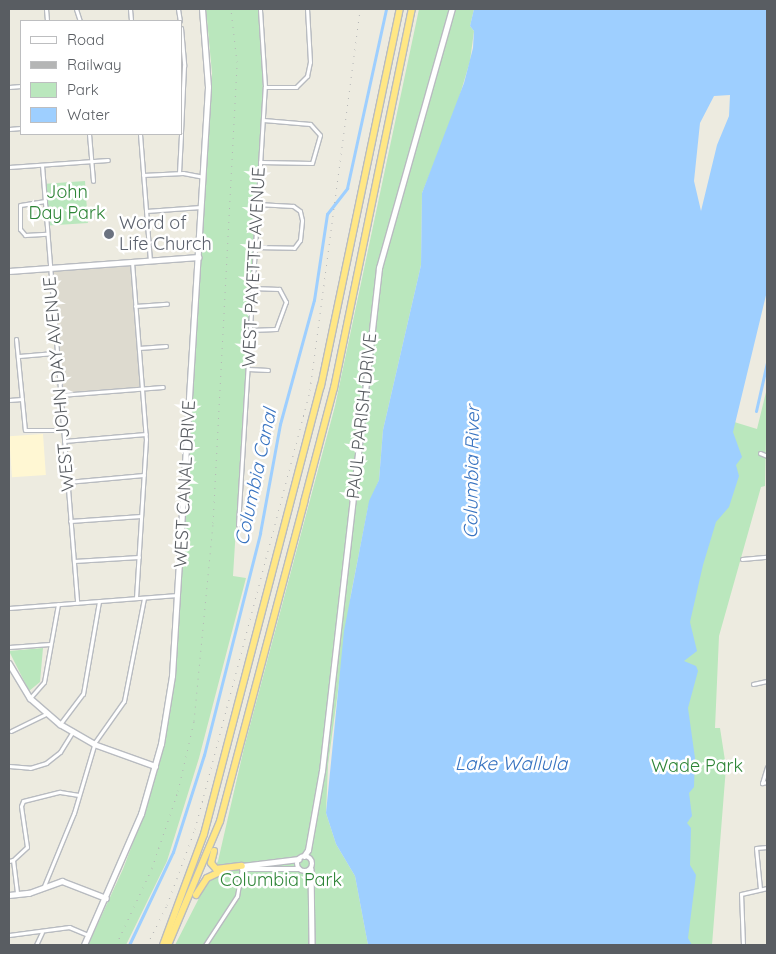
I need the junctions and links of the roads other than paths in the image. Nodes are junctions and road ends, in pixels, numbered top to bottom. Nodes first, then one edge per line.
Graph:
1 (202, 9) edge
2 (260, 9) edge
3 (307, 9) edge
4 (400, 9) edge
5 (412, 9) edge
6 (452, 9) edge
7 (182, 32) edge
8 (183, 66) edge
9 (265, 87) junction
10 (182, 102) edge
11 (263, 120) junction
12 (89, 135) edge
13 (140, 135) edge
14 (180, 135) edge
15 (108, 160) dead end
16 (91, 161) junction
17 (260, 162) junction
18 (42, 165) junction
19 (9, 167) edge
20 (179, 173) junction
21 (143, 175) junction
22 (203, 177) junction
23 (93, 181) dead end
24 (45, 201) junction
25 (258, 204) junction
26 (201, 207) junction
27 (146, 210) junction
28 (47, 234) junction
29 (254, 247) junction
30 (198, 257) junction
31 (150, 261) junction
32 (132, 262) junction
33 (50, 268) junction
34 (9, 271) edge
35 (252, 288) junction
36 (167, 304) dead end
37 (135, 306) junction
38 (250, 330) junction
39 (16, 339) dead end
40 (166, 346) dead end
41 (139, 348) junction
42 (57, 353) junction
43 (19, 356) junction
44 (248, 369) junction
45 (268, 370) dead end
46 (163, 387) dead end
47 (142, 389) junction
48 (60, 395) junction
49 (22, 399) junction
50 (9, 400) edge
51 (63, 430) junction
52 (146, 434) junction
53 (64, 441) junction
54 (760, 453) dead end
55 (767, 456) edge
56 (144, 475) junction
57 (67, 482) junction
58 (141, 516) junction
59 (70, 521) junction
60 (238, 525) dead end
61 (139, 556) junction
62 (767, 557) edge
63 (742, 559) dead end
64 (74, 562) junction
65 (178, 595) junction
66 (136, 598) junction
67 (144, 598) junction
68 (99, 601) junction
69 (77, 603) junction
70 (58, 604) junction
71 (9, 608) edge
72 (50, 644) junction
73 (9, 647) edge
74 (9, 663) edge
75 (767, 681) edge
76 (753, 684) dead end
77 (30, 698) junction
78 (46, 714) junction
79 (60, 724) junction
80 (11, 731) dead end
81 (73, 731) junction
82 (94, 744) junction
83 (240, 745) junction
84 (9, 766) edge
85 (156, 766) junction
86 (767, 767) edge
87 (767, 782) edge
88 (79, 795) junction
89 (312, 830) junction
90 (62, 831) dead end
91 (66, 833) junction
92 (767, 847) edge
93 (301, 858) junction
94 (11, 860) edge
95 (312, 860) junction
96 (242, 868) junction
97 (311, 869) junction
98 (301, 870) junction
99 (44, 886) junction
100 (767, 888) edge
101 (760, 889) junction
102 (9, 895) edge
103 (18, 895) junction
104 (106, 898) junction
105 (309, 900) junction
106 (42, 932) junction
107 (9, 936) edge
108 (88, 936) junction
109 (170, 942) edge
110 (36, 945) edge
111 (84, 945) edge
112 (163, 945) edge
113 (205, 945) edge
114 (312, 945) edge
115 (743, 945) edge

1 - 22 street, WEST CANAL DRIVE
2 - 9 street, WEST PAYETTE AVENUE
3 - 9 street
4 - 112 highway
5 - 83 highway
6 - 89 street, PAUL PARISH DRIVE
7 - 8 street
8 - 10 street
9 - 11 street, WEST PAYETTE AVENUE
11 - 17 street, WEST PAYETTE AVENUE
11 - 17 street
12 - 16 street
13 - 21 street
14 - 20 street
15 - 16 street
16 - 18 street
16 - 23 street
17 - 25 street, WEST PAYETTE AVENUE
18 - 19 street
18 - 24 street, WEST JOHN DAY AVENUE
20 - 21 street
20 - 22 street
21 - 27 street
22 - 26 street, WEST CANAL DRIVE
24 - 28 street, WEST JOHN DAY AVENUE
24 - 28 street
25 - 29 street, WEST PAYETTE AVENUE
25 - 29 street
26 - 27 street
26 - 30 street, WEST CANAL DRIVE
27 - 31 street
28 - 33 street, WEST JOHN DAY AVENUE
29 - 35 street, WEST PAYETTE AVENUE
30 - 31 street
30 - 65 street, WEST CANAL DRIVE
31 - 32 street
32 - 33 street
32 - 37 street
33 - 34 street
33 - 42 street, WEST JOHN DAY AVENUE
35 - 38 street, WEST PAYETTE AVENUE
35 - 38 street
36 - 37 street
37 - 41 street
38 - 44 street, WEST PAYETTE AVENUE
39 - 43 street
40 - 41 street
41 - 47 street
42 - 43 street
42 - 48 street, WEST JOHN DAY AVENUE
43 - 49 street
44 - 45 street
44 - 60 street, WEST PAYETTE AVENUE
46 - 47 street
47 - 48 street
47 - 52 street
48 - 51 street, WEST JOHN DAY AVENUE
49 - 50 street
49 - 51 street
51 - 53 street, WEST JOHN DAY AVENUE
52 - 53 street
52 - 56 street
53 - 57 street, WEST JOHN DAY AVENUE
54 - 55 street
56 - 57 street
56 - 58 street
57 - 59 street, WEST JOHN DAY AVENUE
58 - 59 street
58 - 61 street
59 - 64 street, WEST JOHN DAY AVENUE
61 - 64 street
61 - 66 street
62 - 63 street
64 - 69 street, WEST JOHN DAY AVENUE
65 - 67 street
65 - 85 street, WEST CANAL DRIVE
66 - 67 street
66 - 68 street
67 - 82 street
68 - 69 street
68 - 79 street
69 - 70 street
70 - 71 street
70 - 72 street
72 - 73 street
72 - 77 street
74 - 77 street
75 - 76 street
77 - 78 street
78 - 79 street
78 - 80 street
79 - 81 street
81 - 82 street
81 - 84 street
82 - 85 street
82 - 88 street
83 - 96 highway
83 - 109 highway
85 - 104 street, WEST CANAL DRIVE
86 - 87 street
88 - 91 street
88 - 94 street
89 - 93 street, PAUL PARISH DRIVE
89 - 95 street, PAUL PARISH DRIVE
90 - 91 street
91 - 99 street
92 - 101 street
93 - 95 street
93 - 96 street
93 - 98 street, PAUL PARISH DRIVE
94 - 103 street
95 - 97 street, PAUL PARISH DRIVE
96 - 98 street
96 - 109 highway
96 - 113 street
97 - 98 street
97 - 105 street
98 - 105 street
99 - 103 street
99 - 104 street
100 - 101 street
101 - 115 street
102 - 103 street
104 - 108 street, WEST CANAL DRIVE
105 - 114 street
106 - 107 street
106 - 108 street
106 - 110 street
108 - 111 street, WEST CANAL DRIVE

